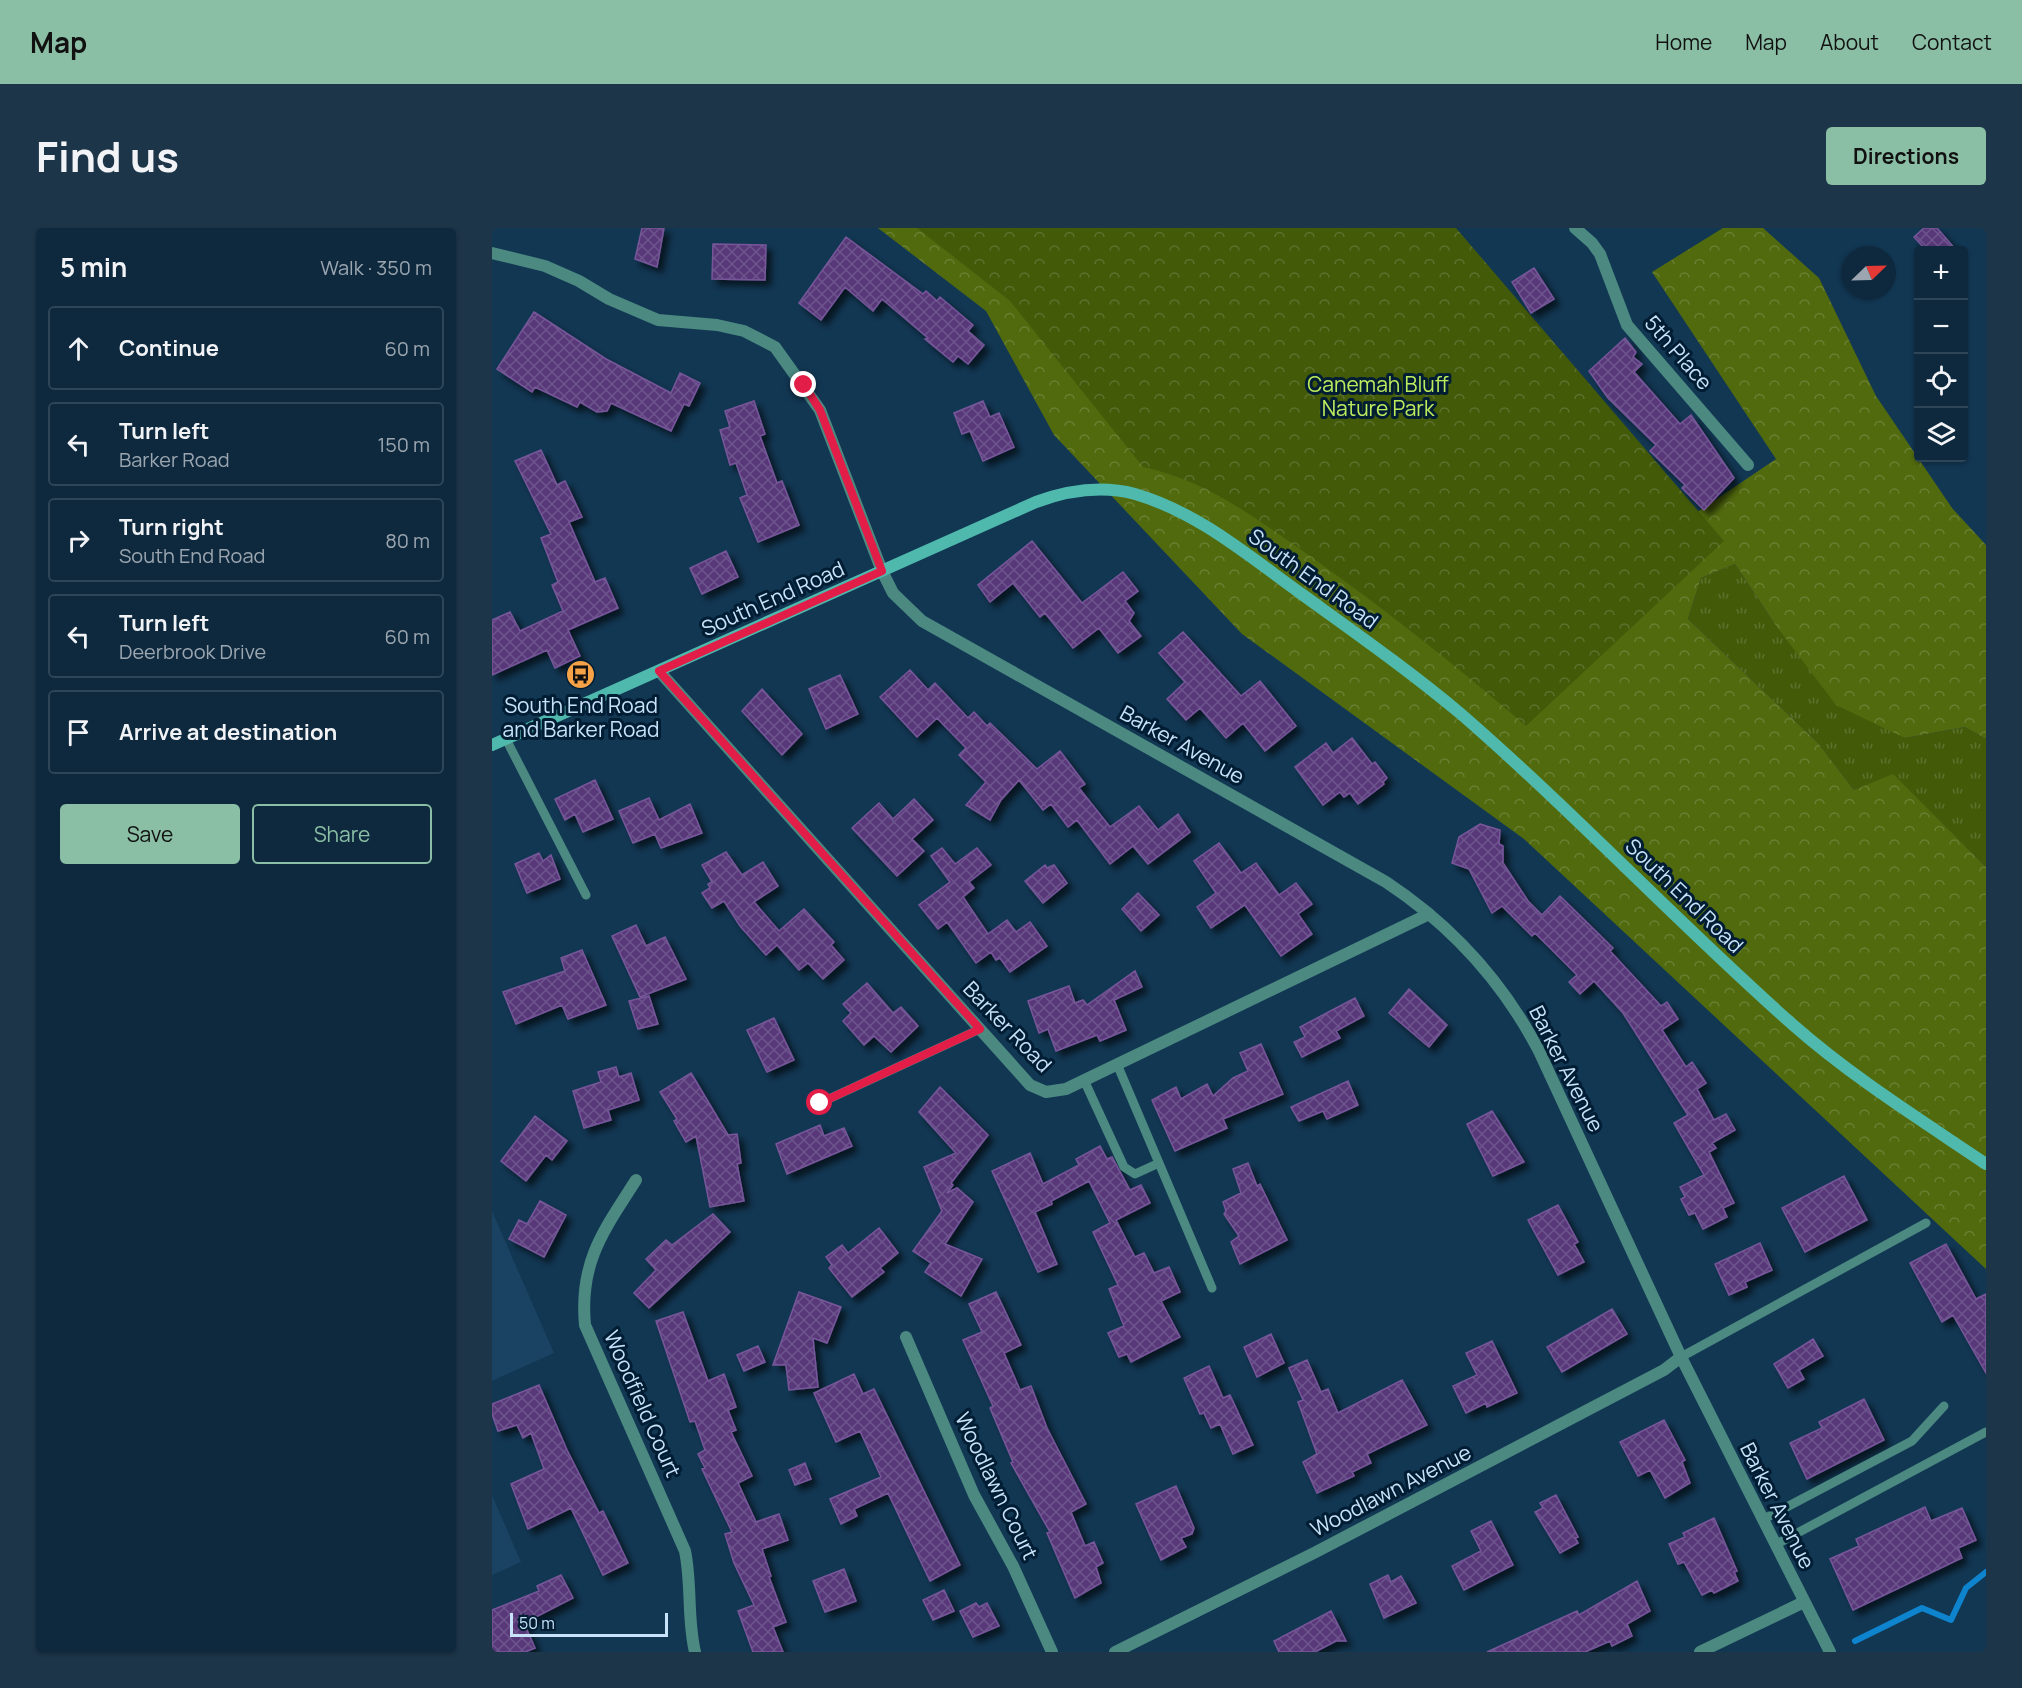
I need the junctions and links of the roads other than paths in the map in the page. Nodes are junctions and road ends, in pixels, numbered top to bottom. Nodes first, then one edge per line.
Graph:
1 (1575, 228) edge
2 (492, 253) edge
3 (1748, 465) dead end
4 (882, 571) junction
5 (659, 671) junction
6 (506, 739) junction
7 (492, 745) edge
8 (586, 895) dead end
9 (1429, 914) junction
10 (980, 1029) junction
11 (1118, 1064) junction
12 (1084, 1080) junction
13 (820, 1103) dead end
14 (1160, 1163) junction
15 (1986, 1164) edge
16 (636, 1180) dead end
17 (1926, 1223) dead end
18 (1212, 1288) dead end
19 (906, 1337) dead end
20 (1681, 1357) junction
21 (1944, 1406) dead end
22 (1986, 1432) edge
23 (1762, 1520) junction
24 (1775, 1545) junction
25 (1804, 1602) junction
26 (695, 1652) edge
27 (1052, 1652) edge
28 (1115, 1652) edge
29 (1700, 1652) edge
30 (1830, 1652) edge

1 - 3 street, 5th Place
2 - 4 street, Barker Avenue
4 - 5 main road, South End Road
4 - 9 street, Barker Avenue
4 - 15 main road, South End Road
5 - 6 main road, South End Road
5 - 10 street, Barker Road
6 - 7 main road, South End Road
6 - 8 lane
9 - 11 street, Barker Road
9 - 20 street, Barker Avenue
10 - 12 street, Barker Road
10 - 13 lane
11 - 12 street, Barker Road
11 - 14 lane
12 - 14 lane
14 - 18 lane
16 - 26 street, Woodfield Court
17 - 20 lane
19 - 27 street, Woodlawn Court
20 - 23 street, Barker Avenue
20 - 28 street, Woodlawn Avenue
21 - 23 lane
22 - 24 lane
23 - 24 street, Barker Avenue
24 - 25 street, Barker Avenue
25 - 29 street
25 - 30 street, Barker Avenue

